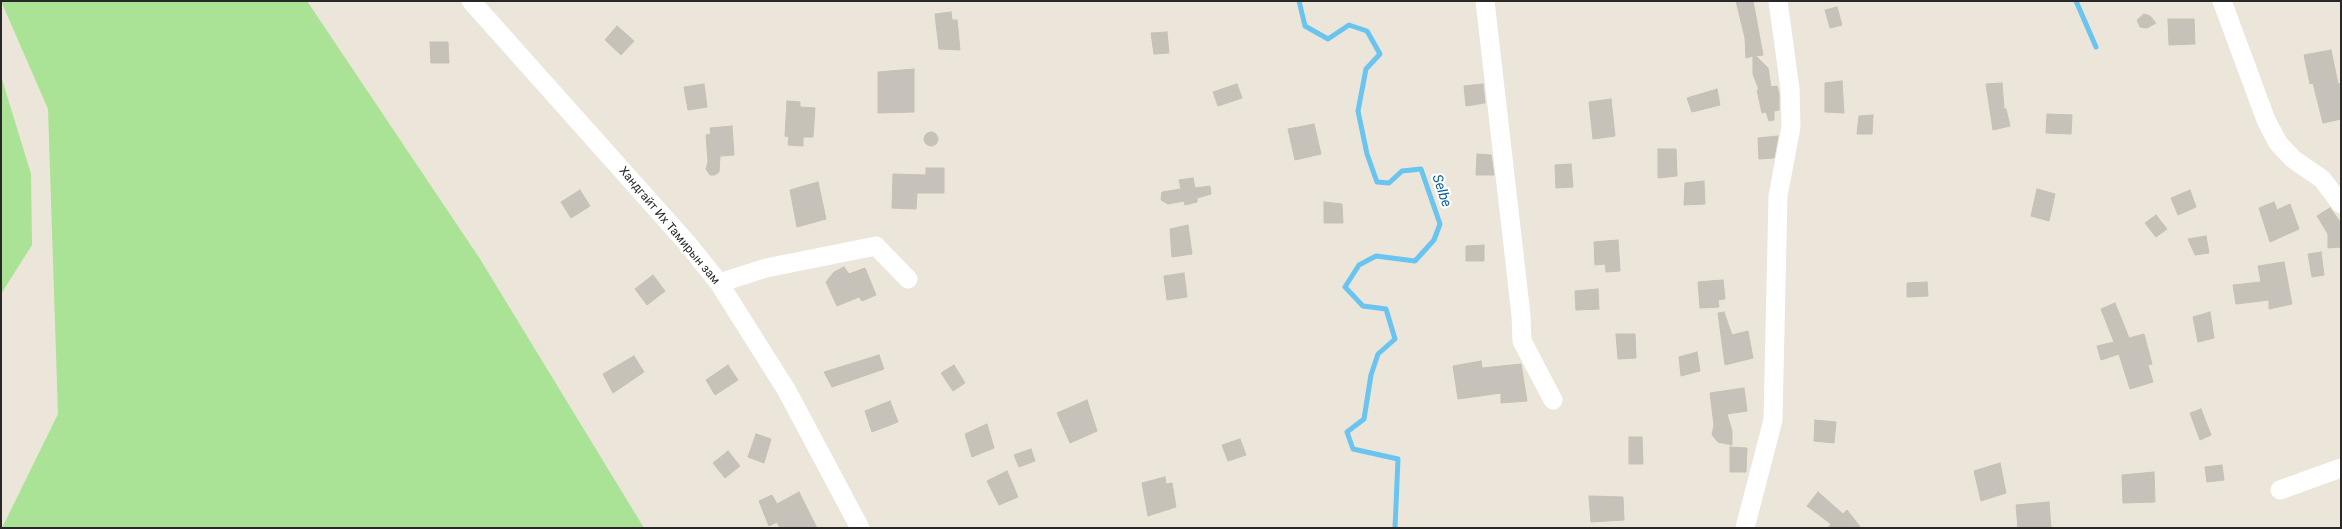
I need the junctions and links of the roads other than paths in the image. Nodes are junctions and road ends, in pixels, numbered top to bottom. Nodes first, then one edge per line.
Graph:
1 (471, 1) edge
2 (1485, 1) edge
3 (1778, 1) edge
4 (2222, 1) edge
5 (2341, 204) edge
6 (908, 279) dead end
7 (719, 283) junction
8 (1553, 400) dead end
9 (2341, 468) edge
10 (2280, 490) dead end
11 (860, 528) edge
12 (1745, 528) edge

1 - 7 street, Хандгайт Их Тамирын зам
2 - 8 street
3 - 12 street
4 - 5 street
6 - 7 street
7 - 11 street, Хандгайт Их Тамирын зам
9 - 10 street

